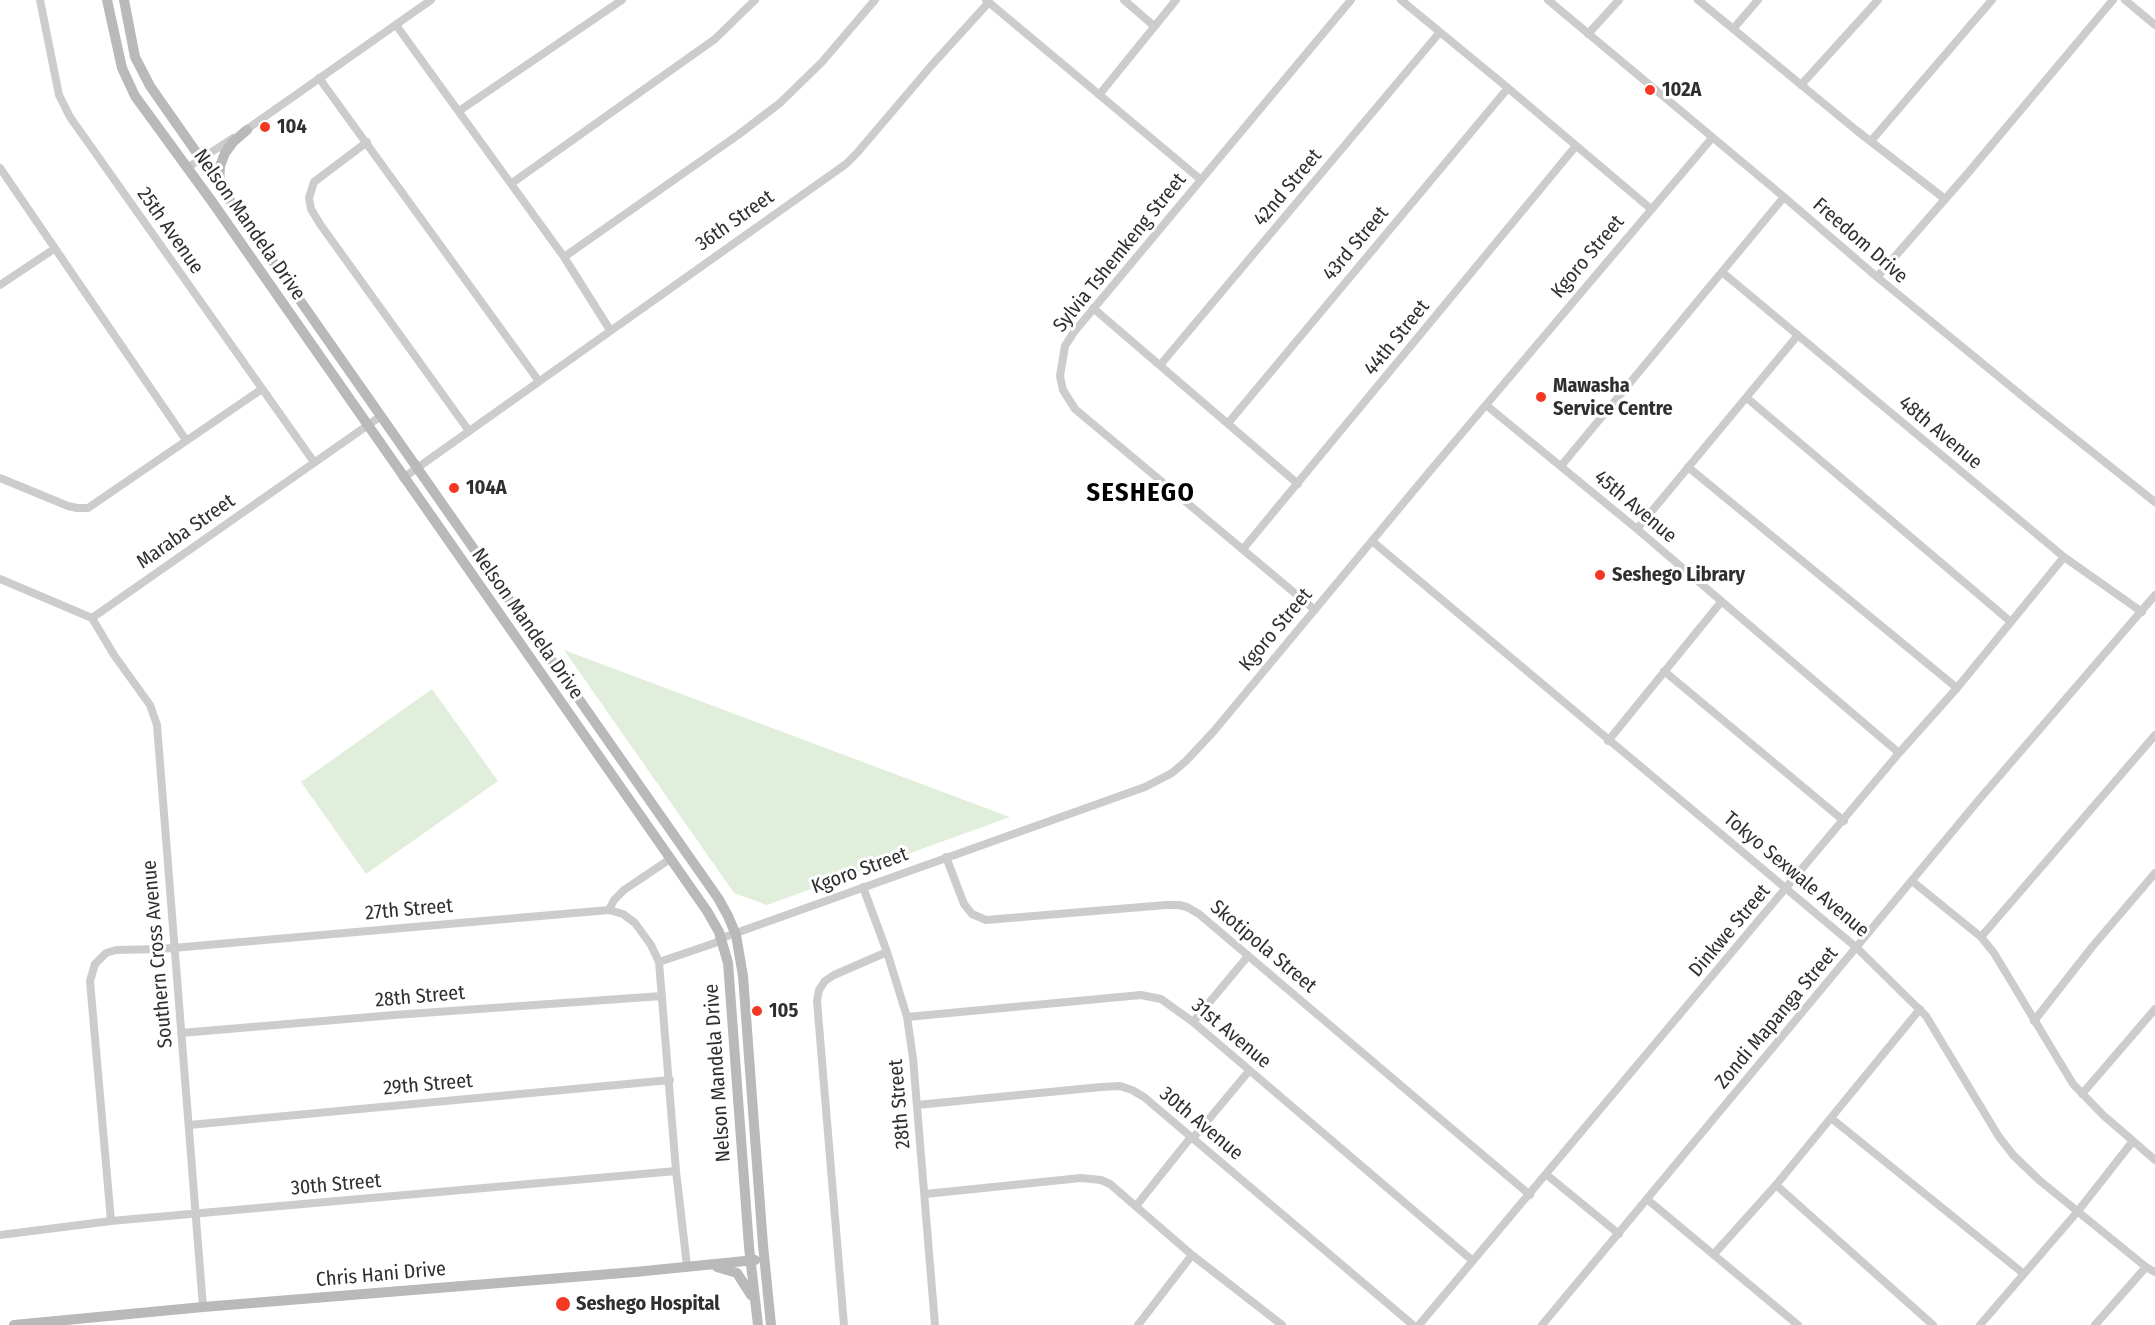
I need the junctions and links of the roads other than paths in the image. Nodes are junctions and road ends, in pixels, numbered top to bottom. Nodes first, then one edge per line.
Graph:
1 (40, 0) edge
2 (107, 0) edge
3 (124, 0) edge
4 (430, 0) edge
5 (622, 0) edge
6 (755, 0) edge
7 (875, 0) edge
8 (1124, 0) edge
9 (1176, 0) edge
10 (1351, 0) edge
11 (1401, 0) edge
12 (1548, 0) edge
13 (1619, 0) edge
14 (1698, 0) edge
15 (1758, 0) edge
16 (1878, 0) edge
17 (1992, 0) edge
18 (2113, 0) edge
19 (2125, 0) edge
20 (987, 1) edge
21 (396, 25) junction
22 (2155, 25) edge
23 (1154, 26) junction
24 (1732, 29) junction
25 (1440, 32) junction
26 (1588, 34) junction
27 (319, 78) junction
28 (1801, 85) junction
29 (1508, 88) junction
30 (1099, 95) junction
31 (459, 111) junction
32 (247, 130) junction
33 (1712, 138) junction
34 (1871, 141) junction
35 (367, 142) junction
36 (1575, 147) junction
37 (201, 159) junction
38 (0, 168) edge
39 (187, 168) junction
40 (1200, 179) junction
41 (512, 183) junction
42 (219, 187) junction
43 (1784, 197) junction
44 (1945, 199) junction
45 (1651, 209) junction
46 (54, 249) junction
47 (564, 257) junction
48 (1722, 272) junction
49 (1877, 277) junction
50 (0, 285) edge
51 (1093, 308) junction
52 (610, 330) junction
53 (1798, 335) junction
54 (1161, 364) junction
55 (538, 380) junction
56 (262, 389) junction
57 (1747, 398) junction
58 (1486, 405) junction
59 (381, 416) junction
60 (1229, 422) junction
61 (367, 426) junction
62 (469, 431) junction
63 (186, 440) junction
64 (314, 462) junction
65 (1561, 466) junction
66 (1688, 467) junction
67 (417, 468) junction
68 (0, 478) edge
69 (403, 478) junction
70 (1298, 484) junction
71 (2155, 502) edge
72 (1637, 529) junction
73 (1372, 541) junction
74 (1243, 549) junction
75 (2064, 558) junction
76 (0, 579) edge
77 (2155, 595) edge
78 (1721, 602) junction
79 (1315, 610) junction
80 (2142, 612) junction
81 (92, 618) junction
82 (2011, 622) junction
83 (1665, 671) junction
84 (1957, 688) junction
85 (2155, 735) edge
86 (1608, 741) junction
87 (1899, 753) junction
88 (1844, 821) junction
89 (946, 857) junction
90 (670, 859) junction
91 (2155, 873) edge
92 (1912, 881) junction
93 (862, 887) junction
94 (1787, 889) junction
95 (609, 910) junction
96 (736, 934) junction
97 (1981, 937) junction
98 (722, 938) junction
99 (173, 948) junction
100 (1857, 948) junction
101 (887, 952) junction
102 (1248, 956) junction
103 (659, 962) junction
104 (662, 996) junction
105 (1920, 1009) junction
106 (2155, 1009) edge
107 (907, 1017) junction
108 (2034, 1021) junction
109 (1193, 1022) junction
110 (181, 1034) junction
111 (1249, 1071) junction
112 (670, 1080) junction
113 (2082, 1094) junction
114 (917, 1105) junction
115 (1831, 1118) junction
116 (189, 1125) junction
117 (1192, 1138) junction
118 (2133, 1141) junction
119 (2155, 1160) edge
120 (676, 1171) junction
121 (1547, 1175) junction
122 (1776, 1185) junction
123 (925, 1194) junction
124 (1530, 1195) junction
125 (1648, 1200) junction
126 (1136, 1206) junction
127 (2078, 1211) junction
128 (196, 1214) junction
129 (111, 1221) junction
130 (1619, 1234) junction
131 (0, 1235) edge
132 (1714, 1254) junction
133 (1192, 1255) junction
134 (765, 1259) junction
135 (750, 1261) junction
136 (1473, 1261) junction
137 (702, 1264) junction
138 (687, 1266) junction
139 (2146, 1267) junction
140 (2155, 1272) edge
141 (2024, 1274) junction
142 (755, 1304) junction
143 (203, 1307) junction
144 (14, 1325) edge
145 (758, 1325) edge
146 (771, 1325) edge
147 (844, 1325) edge
148 (935, 1325) edge
149 (1138, 1325) edge
150 (1281, 1325) edge
151 (1413, 1325) edge
152 (1419, 1325) edge
153 (1542, 1325) edge
154 (1798, 1325) edge
155 (1933, 1325) edge
156 (1980, 1325) edge
157 (2095, 1325) edge

1 - 56 street, 25th Avenue
2 - 39 main road, Nelson Mandela Drive
3 - 37 main road, Nelson Mandela Drive
4 - 21 street
5 - 31 street
6 - 41 street
7 - 47 street
8 - 23 street
9 - 23 street
10 - 40 street, Sylvia Tshemkeng Street
11 - 25 street
12 - 26 street, Freedom Drive
13 - 26 street
14 - 24 street
15 - 24 street
16 - 28 street
17 - 34 street
18 - 44 street
19 - 22 street
20 - 30 street
20 - 52 street, 36th Street
21 - 27 street
21 - 31 street
23 - 30 street
24 - 28 street
25 - 29 street
25 - 54 street, 42nd Street
26 - 33 street, Freedom Drive
27 - 32 street
27 - 35 street
28 - 34 street
29 - 36 street
29 - 60 street, 43rd Street
30 - 40 street
31 - 41 street
32 - 37 street
32 - 42 main road
33 - 43 street, Freedom Drive
33 - 45 street, Kgoro Street
34 - 44 street
35 - 55 street
35 - 62 street
36 - 45 street
36 - 70 street, 44th Street
37 - 39 street
37 - 42 main road, Nelson Mandela Drive
38 - 46 street
39 - 61 main road, Nelson Mandela Drive
40 - 51 street, Sylvia Tshemkeng Street
41 - 47 street
42 - 59 main road, Nelson Mandela Drive
43 - 48 street
43 - 49 street, Freedom Drive
44 - 49 street
45 - 58 street, Kgoro Street
46 - 50 street
46 - 63 street
47 - 52 street
48 - 53 street, 48th Avenue
48 - 65 street
49 - 71 street, Freedom Drive
51 - 54 street
51 - 74 street, Sylvia Tshemkeng Street
52 - 55 street, 36th Street
53 - 57 street
53 - 75 street, 48th Avenue
54 - 60 street
55 - 62 street, 36th Street
56 - 63 street
56 - 64 street, 25th Avenue
57 - 66 street
57 - 82 street
58 - 65 street, 45th Avenue
58 - 73 street, Kgoro Street
59 - 61 street, Maraba Street
59 - 67 main road, Nelson Mandela Drive
60 - 70 street
61 - 64 street, Maraba Street
61 - 69 main road, Nelson Mandela Drive
62 - 67 street, 36th Street
63 - 68 street
64 - 81 street, Maraba Street
65 - 72 street, 45th Avenue
66 - 72 street
66 - 84 street
67 - 69 street, 36th Street
67 - 96 main road, Nelson Mandela Drive
69 - 90 main road, Nelson Mandela Drive
70 - 74 street, 44th Street
72 - 78 street, 45th Avenue
73 - 79 street, Kgoro Street
73 - 86 street, Tokyo Sexwale Avenue
74 - 79 street, Sylvia Tshemkeng Street
75 - 80 street, 48th Avenue
75 - 82 street, Dinkwe Street
76 - 81 street
77 - 80 street, Zondi Mapanga Street
78 - 83 street
78 - 87 street, 45th Avenue
79 - 89 street, Kgoro Street
80 - 92 street, Zondi Mapanga Street
81 - 99 street, Southern Cross Avenue
82 - 84 street, Dinkwe Street
83 - 86 street
83 - 88 street
84 - 87 street, Dinkwe Street
85 - 97 street
86 - 94 street, Tokyo Sexwale Avenue
87 - 88 street, Dinkwe Street
88 - 94 street, Dinkwe Street
89 - 93 street, Kgoro Street
89 - 102 street, Skotipola Street
90 - 95 street
90 - 98 main road, Nelson Mandela Drive
91 - 108 street
92 - 97 street
92 - 100 street, Zondi Mapanga Street
93 - 96 street, Kgoro Street
93 - 101 street, 28th Street
94 - 100 street, Tokyo Sexwale Avenue
94 - 121 street, Dinkwe Street
95 - 99 street, 27th Street
95 - 103 street
96 - 98 street, Kgoro Street
96 - 134 main road, Nelson Mandela Drive
97 - 108 street
98 - 103 street, Kgoro Street
98 - 135 main road, Nelson Mandela Drive
99 - 110 street, Southern Cross Avenue
99 - 129 street, 27th Street
100 - 105 street, Tokyo Sexwale Avenue
100 - 125 street, Zondi Mapanga Street
101 - 107 street, 28th Street
101 - 147 street
102 - 109 street
102 - 124 street, Skotipola Street
103 - 104 street
104 - 110 street, 28th Street
104 - 112 street
105 - 115 street
105 - 127 street, Tokyo Sexwale Avenue
106 - 113 street
107 - 109 street, 31st Avenue
107 - 114 street, 28th Street
108 - 113 street
109 - 111 street, 31st Avenue
110 - 116 street, Southern Cross Avenue
111 - 117 street
111 - 136 street, 31st Avenue
112 - 116 street, 29th Street
112 - 120 street
113 - 118 street
114 - 117 street, 30th Avenue
114 - 123 street, 28th Street
115 - 122 street
115 - 141 street
116 - 128 street, Southern Cross Avenue
117 - 126 street
117 - 151 street, 30th Avenue
118 - 119 street
118 - 127 street
120 - 128 street, 30th Street
120 - 138 street
121 - 124 street, Dinkwe Street
121 - 130 street
122 - 132 street
122 - 155 street
123 - 126 street
123 - 148 street, 28th Street
124 - 136 street, Dinkwe Street
125 - 130 street, Zondi Mapanga Street
125 - 132 street
126 - 133 street
127 - 139 street, Tokyo Sexwale Avenue
127 - 141 street
128 - 129 street, 30th Street
128 - 143 street, Southern Cross Avenue
129 - 131 street, 30th Street
130 - 153 street, Zondi Mapanga Street
132 - 154 street
133 - 149 street
133 - 150 street
134 - 135 main road, Chris Hani Drive
134 - 146 main road, Nelson Mandela Drive
135 - 137 main road, Chris Hani Drive
135 - 142 main road, Nelson Mandela Drive
136 - 152 street, Dinkwe Street
137 - 138 main road, Chris Hani Drive
137 - 142 main road
138 - 143 main road, Chris Hani Drive
139 - 140 street, Tokyo Sexwale Avenue
139 - 157 street
141 - 156 street
142 - 145 main road, Nelson Mandela Drive
143 - 144 main road, Chris Hani Drive

